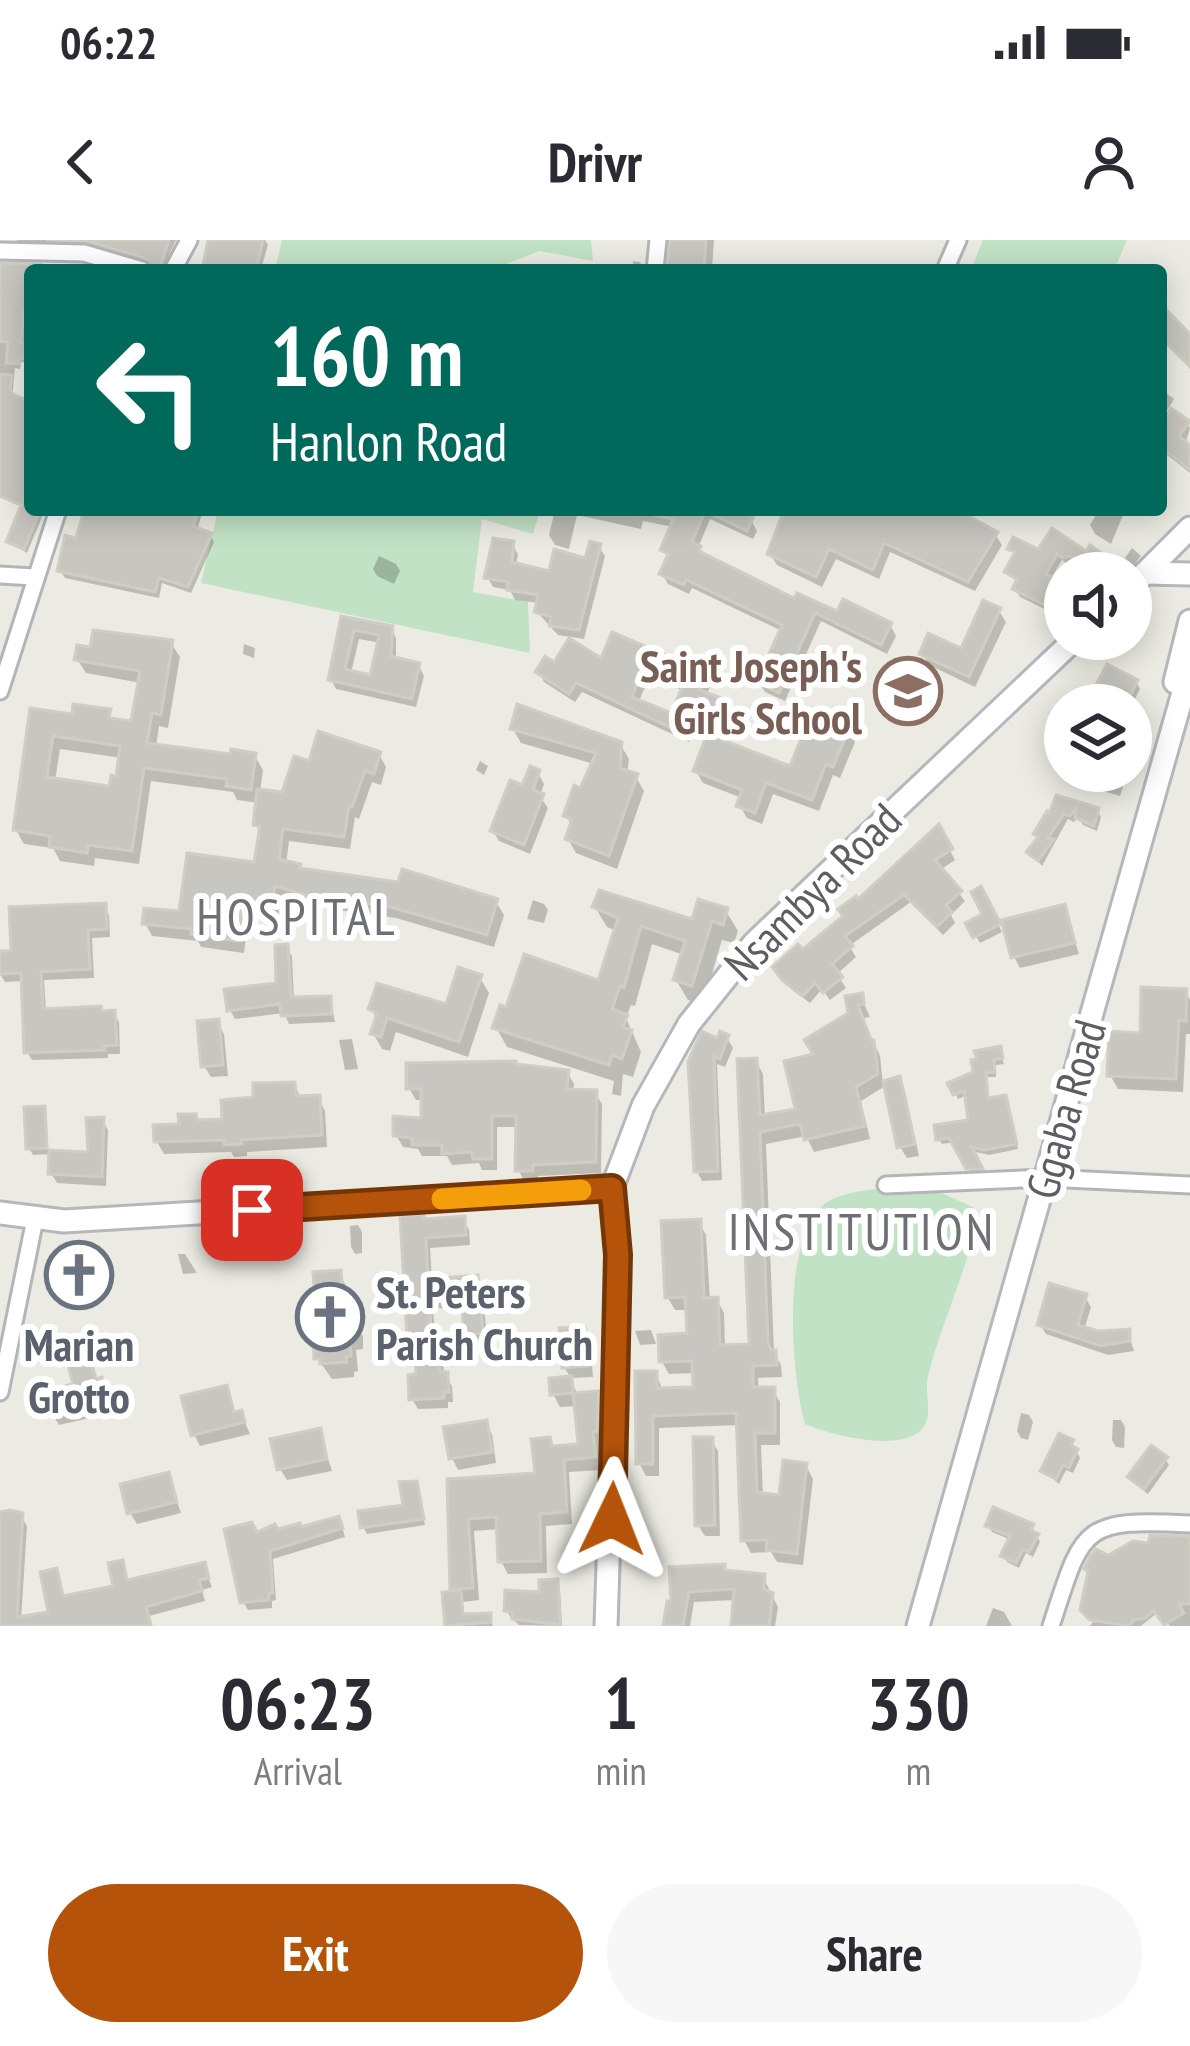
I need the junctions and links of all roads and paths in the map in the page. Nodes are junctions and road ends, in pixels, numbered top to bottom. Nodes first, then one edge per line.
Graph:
1 (1, 254) edge
2 (122, 264) edge
3 (56, 516) edge
4 (1190, 528) edge
5 (1152, 566) edge
6 (1190, 574) edge
7 (0, 575) edge
8 (34, 577) junction
9 (1152, 578) edge
10 (1190, 620) edge
11 (1053, 660) edge
12 (1190, 668) edge
13 (0, 691) edge
14 (1173, 731) junction
15 (1046, 1178) junction
16 (1190, 1185) edge
17 (886, 1186) dead end
18 (612, 1188) junction
19 (0, 1213) edge
20 (35, 1219) junction
21 (0, 1392) edge
22 (1190, 1524) edge
23 (606, 1626) edge
24 (918, 1626) edge
25 (1051, 1626) edge

1 - 2 street
3 - 8 street
4 - 5 main road
6 - 9 main road
7 - 8 street
8 - 13 street
10 - 14 main road, Ggaba Road
11 - 18 main road, Nsambya Road
12 - 14 main road, Ggaba Road
14 - 15 main road, Ggaba Road
15 - 16 street
15 - 17 street
15 - 24 main road, Ggaba Road
18 - 20 main road
18 - 23 main road
19 - 20 main road
20 - 21 street
22 - 25 street

